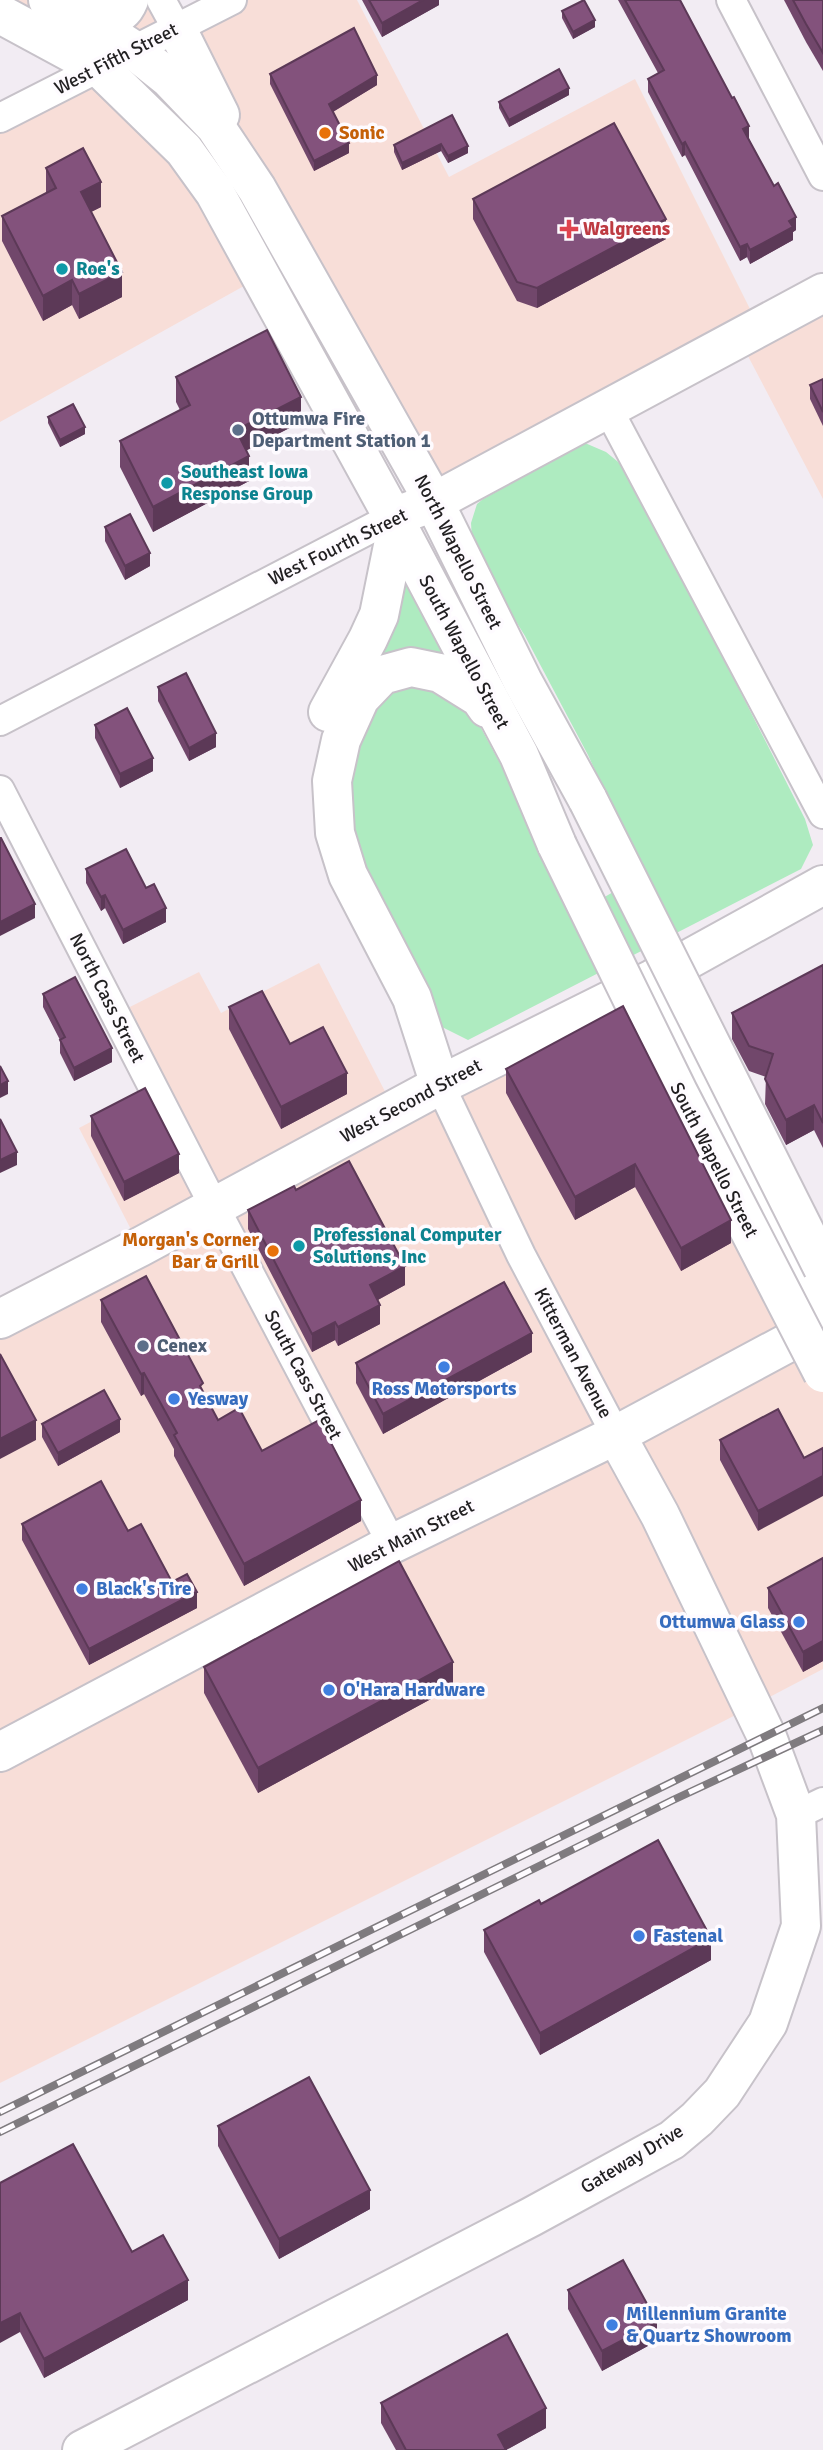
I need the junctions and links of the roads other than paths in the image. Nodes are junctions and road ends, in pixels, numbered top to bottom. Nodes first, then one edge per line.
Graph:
1 (129, 0) edge
2 (232, 0) edge
3 (731, 0) edge
4 (60, 6) edge
5 (0, 14) edge
6 (169, 14) edge
7 (135, 51) junction
8 (100, 68) junction
9 (0, 118) edge
10 (823, 176) edge
11 (257, 189) junction
12 (823, 293) edge
13 (607, 409) junction
14 (434, 502) junction
15 (395, 521) junction
16 (0, 721) edge
17 (519, 755) junction
18 (0, 790) edge
19 (823, 814) edge
20 (823, 885) edge
21 (653, 979) junction
22 (440, 1085) junction
23 (214, 1206) junction
24 (823, 1268) edge
25 (823, 1312) edge
26 (0, 1319) edge
27 (823, 1324) edge
28 (823, 1373) edge
29 (617, 1435) junction
30 (392, 1544) junction
31 (710, 1620) joint
32 (0, 1752) edge
33 (809, 1808) edge
34 (82, 2450) edge

1 - 4 main road
2 - 6 street, West Fifth Street
3 - 10 street
4 - 7 main road, North Wapello Street
5 - 8 main road, South Wapello Street
6 - 7 street, West Fifth Street
6 - 11 main road
7 - 8 street, West Fifth Street
7 - 11 main road, North Wapello Street
8 - 9 street, West Fifth Street
8 - 15 main road, South Wapello Street
11 - 14 main road, North Wapello Street
12 - 13 main road, West Fourth Street
13 - 14 main road, West Fourth Street
13 - 19 street
14 - 15 main road, West Fourth Street
14 - 24 main road, North Wapello Street, bridge
15 - 16 street, West Fourth Street
15 - 17 main road, South Wapello Street
15 - 22 main road
17 - 22 main road
17 - 28 main road, South Wapello Street, bridge
18 - 23 street, North Cass Street
20 - 21 main road, West Second Street
21 - 22 main road, West Second Street
21 - 25 street, South Wapello Street
22 - 23 main road, West Second Street
22 - 29 street, Kitterman Avenue
23 - 26 main road, West Second Street
23 - 30 street, South Cass Street
27 - 29 main road, West Main Street
29 - 30 main road, West Main Street
29 - 31 main road, Kitterman Avenue
30 - 32 main road, West Main Street
31 - 33 main road, Gateway Drive
33 - 34 main road, Gateway Drive

